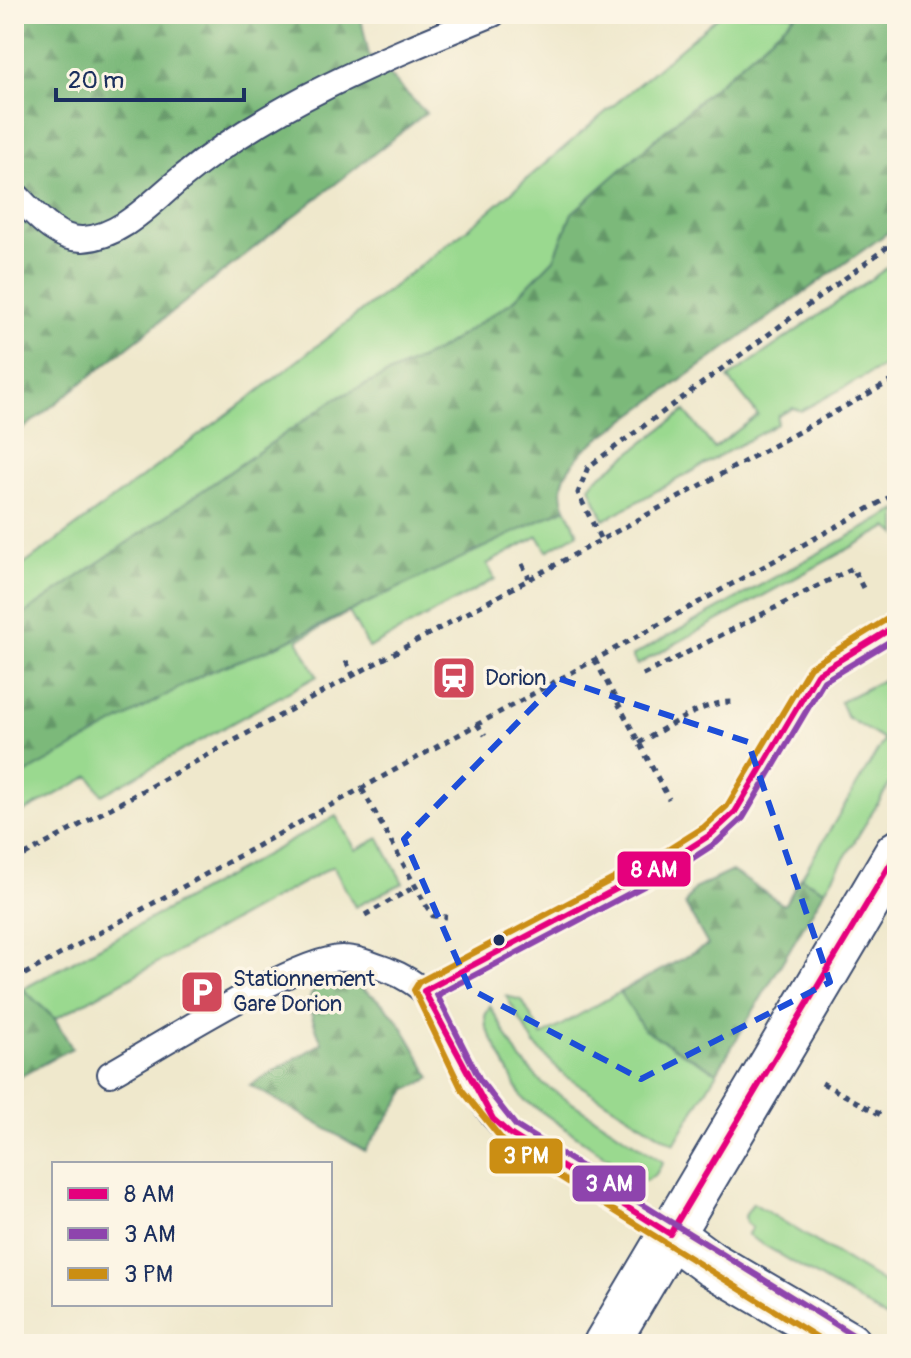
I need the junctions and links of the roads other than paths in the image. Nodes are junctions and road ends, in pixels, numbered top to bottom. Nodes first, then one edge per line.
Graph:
1 (493, 14) edge
2 (14, 193) edge
3 (897, 625) edge
4 (897, 853) edge
5 (424, 991) junction
6 (110, 1074) dead end
7 (670, 1234) junction
8 (606, 1344) edge
9 (848, 1344) edge

1 - 2 lane
3 - 5 lane
4 - 7 street
5 - 6 lane
5 - 7 lane
7 - 8 street
7 - 9 street

